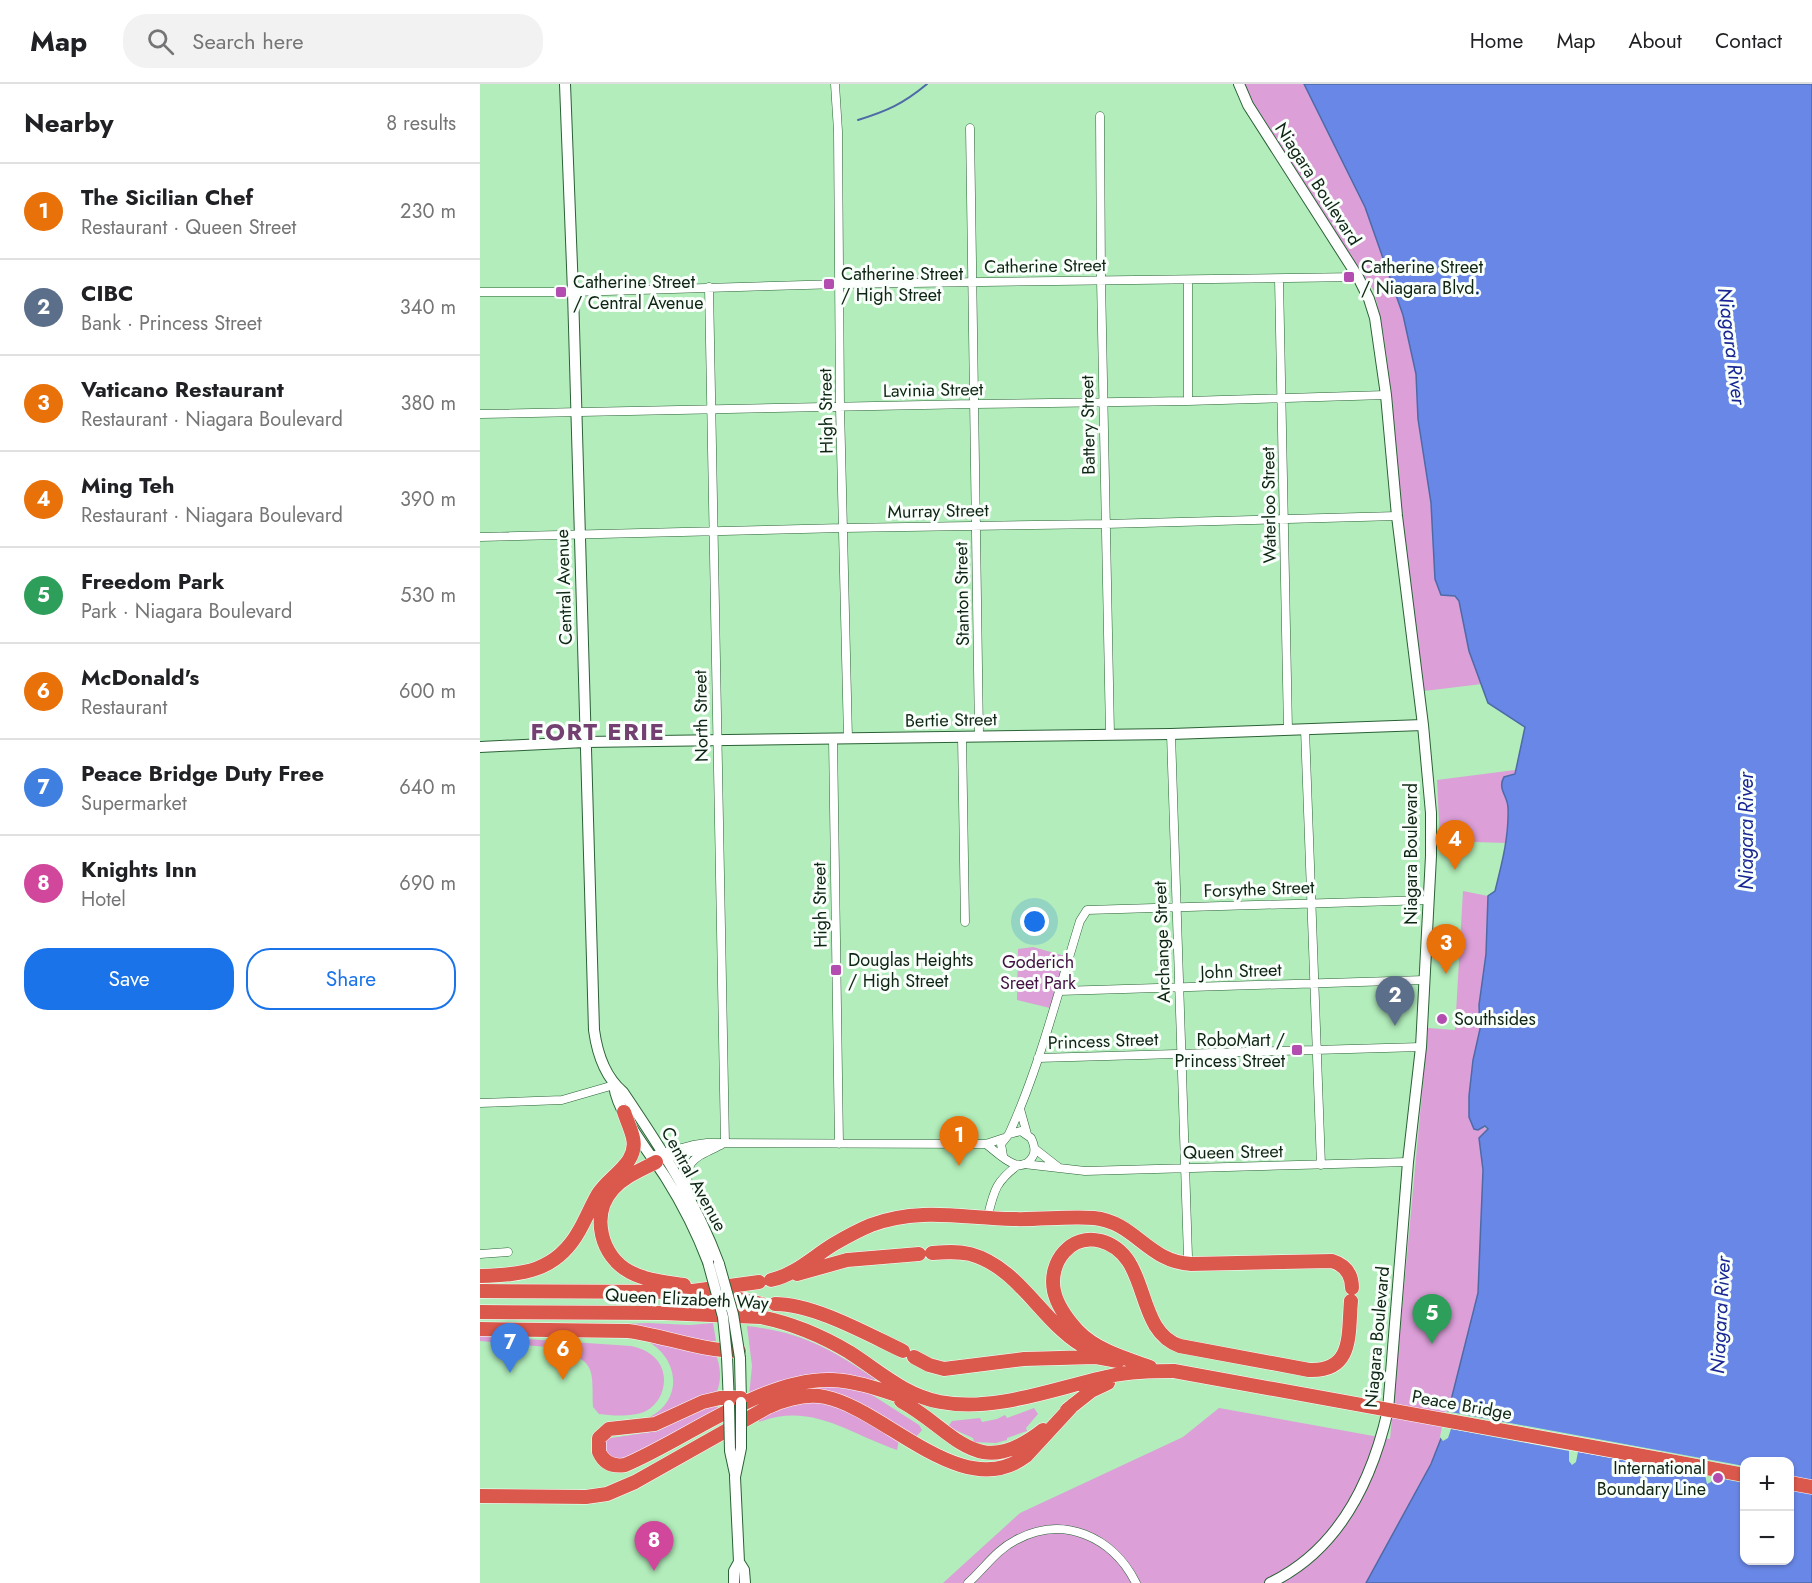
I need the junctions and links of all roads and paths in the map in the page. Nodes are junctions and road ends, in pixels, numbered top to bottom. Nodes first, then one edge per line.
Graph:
1 (565, 84) edge
2 (835, 84) edge
3 (1239, 84) edge
4 (1100, 116) dead end
5 (970, 128) dead end
6 (1359, 277) junction
7 (1101, 279) junction
8 (1279, 279) junction
9 (1188, 281) junction
10 (971, 282) junction
11 (840, 284) junction
12 (709, 287) junction
13 (480, 292) edge
14 (573, 292) junction
15 (1386, 395) junction
16 (1282, 398) junction
17 (1188, 401) junction
18 (1103, 402) junction
19 (974, 404) junction
20 (840, 407) junction
21 (710, 409) junction
22 (576, 412) junction
23 (480, 414) edge
24 (1397, 516) junction
25 (1284, 520) junction
26 (1106, 524) junction
27 (976, 525) junction
28 (843, 528) junction
29 (713, 531) junction
30 (579, 534) junction
31 (480, 537) edge
32 (1423, 725) junction
33 (1305, 729) junction
34 (1288, 730) junction
35 (1110, 734) junction
36 (1171, 734) junction
37 (980, 735) junction
38 (962, 736) junction
39 (833, 738) junction
40 (848, 738) junction
41 (716, 741) junction
42 (585, 742) junction
43 (480, 747) edge
44 (1429, 900) junction
45 (1312, 902) junction
46 (1176, 907) junction
47 (965, 922) dead end
48 (1425, 980) junction
49 (1315, 984) junction
50 (1179, 988) junction
51 (1059, 991) junction
52 (1421, 1047) junction
53 (1317, 1049) junction
54 (1180, 1053) junction
55 (1038, 1058) junction
56 (614, 1085) junction
57 (480, 1103) edge
58 (1020, 1108) junction
59 (624, 1112) junction
60 (1027, 1134) junction
61 (1006, 1136) junction
62 (725, 1143) junction
63 (839, 1144) junction
64 (986, 1144) junction
65 (1035, 1149) junction
66 (659, 1157) junction
67 (1004, 1157) junction
68 (1408, 1162) junction
69 (1022, 1164) junction
70 (1321, 1165) junction
71 (1059, 1167) junction
72 (1184, 1168) junction
73 (1003, 1176) junction
74 (611, 1178) junction
75 (690, 1198) junction
76 (987, 1219) junction
77 (508, 1252) dead end
78 (480, 1254) edge
79 (1188, 1257) dead end
80 (713, 1263) junction
81 (480, 1276) edge
82 (770, 1280) junction
83 (718, 1290) junction
84 (480, 1291) edge
85 (480, 1312) edge
86 (480, 1329) edge
87 (730, 1353) junction
88 (1120, 1361) junction
89 (1147, 1369) junction
90 (1173, 1371) joint
91 (880, 1390) junction
92 (1019, 1398) junction
93 (735, 1401) junction
94 (1073, 1405) junction
95 (1740, 1474) edge
96 (1794, 1484) edge
97 (1812, 1487) edge
98 (480, 1497) edge
99 (739, 1562) junction
100 (734, 1583) edge
101 (745, 1583) edge
102 (968, 1583) edge
103 (1137, 1583) edge
104 (1270, 1583) edge

1 - 14 main road, Central Avenue
2 - 11 street, High Street
3 - 6 main road, Niagara Boulevard
4 - 7 street, Battery Street
5 - 10 street, Stanton Street
6 - 8 street, Catherine Street
6 - 15 main road, Niagara Boulevard
7 - 9 street, Catherine Street
7 - 10 street, Catherine Street
7 - 18 street, Battery Street
8 - 9 street, Catherine Street
8 - 16 street, Waterloo Street
9 - 17 street
10 - 11 street, Catherine Street
10 - 19 street, Stanton Street
11 - 12 street, Catherine Street
11 - 20 street, High Street
12 - 14 street, Catherine Street
12 - 21 street, North Street
13 - 14 street, Catherine Street
14 - 22 main road, Central Avenue
15 - 16 street, Lavinia Street
15 - 24 main road, Niagara Boulevard
16 - 17 street, Lavinia Street
16 - 25 street, Waterloo Street
17 - 18 street, Lavinia Street
18 - 19 street, Lavinia Street
18 - 26 street, Battery Street
19 - 20 street, Lavinia Street
19 - 27 street, Stanton Street
20 - 21 street, Lavinia Street
20 - 28 street, High Street
21 - 22 street, Lavinia Street
21 - 29 street, North Street
22 - 23 street, Lavinia Street
22 - 30 main road, Central Avenue
24 - 25 street, Murray Street
24 - 32 main road, Niagara Boulevard
25 - 26 street, Murray Street
25 - 34 street, Waterloo Street
26 - 27 street, Murray Street
26 - 35 street, Battery Street
27 - 28 street, Murray Street
27 - 37 street, Stanton Street
28 - 29 street, Murray Street
28 - 40 street, High Street
29 - 30 street, Murray Street
29 - 41 street, North Street
30 - 31 street, Murray Street
30 - 42 main road, Central Avenue
32 - 33 main road, Bertie Street
32 - 44 main road, Niagara Boulevard
33 - 34 main road, Bertie Street
33 - 45 street
34 - 36 main road, Bertie Street
35 - 36 main road, Bertie Street
35 - 37 main road, Bertie Street
36 - 46 street, Archange Street
37 - 38 main road, Bertie Street
38 - 40 main road, Bertie Street
38 - 47 street
39 - 40 main road, Bertie Street
39 - 41 main road, Bertie Street
39 - 63 street, High Street
41 - 42 main road, Bertie Street
41 - 62 street, North Street
42 - 43 main road, Bertie Street
42 - 56 main road, Central Avenue
44 - 45 street, Forsythe Street
44 - 48 main road, Niagara Boulevard
45 - 46 street, Forsythe Street
45 - 49 street
46 - 50 street, Archange Street
46 - 51 street, Forsythe Street
48 - 49 street, John Street
48 - 52 main road, Niagara Boulevard
49 - 50 street, John Street
49 - 53 street
50 - 51 street, John Street
50 - 54 street, Archange Street
51 - 55 street
52 - 53 street, Princess Street
52 - 68 main road, Niagara Boulevard
53 - 54 street, Princess Street
53 - 70 street
54 - 55 street, Princess Street
54 - 72 street, Archange Street
55 - 58 street
56 - 57 street
56 - 59 main road, Central Avenue
56 - 66 main road, Central Avenue
58 - 60 street
58 - 61 street
59 - 66 main road, Central Avenue
59 - 74 highway
60 - 61 street
60 - 65 street
61 - 64 street
61 - 67 street
62 - 63 street
62 - 66 street
62 - 75 street
63 - 64 street
64 - 67 street
65 - 69 street
65 - 71 street, Queen Street
66 - 74 highway
66 - 75 main road, Central Avenue
66 - 80 main road, Central Avenue
66 - 83 highway
67 - 69 street
67 - 73 street
68 - 70 street, Queen Street
68 - 104 main road, Niagara Boulevard
69 - 71 street, Queen Street
69 - 73 street
70 - 72 street, Queen Street
71 - 72 street, Queen Street
72 - 79 street, Archange Street
73 - 76 street
74 - 81 highway
75 - 80 main road, Central Avenue
76 - 82 highway
76 - 89 highway
77 - 78 street
80 - 87 main road, Central Avenue, bridge
82 - 83 highway, Queen Elizabeth Way
82 - 88 highway, Queen Elizabeth Way
83 - 84 highway, Queen Elizabeth Way
83 - 88 highway
85 - 92 highway, Queen Elizabeth Way
86 - 87 highway
87 - 93 main road, Central Avenue
88 - 89 highway, Queen Elizabeth Way
89 - 90 highway, Queen Elizabeth Way
89 - 92 highway, Queen Elizabeth Way
89 - 94 highway
90 - 95 highway, Peace Bridge, bridge
91 - 92 highway
91 - 93 highway
91 - 94 highway
93 - 99 main road, Central Avenue, bridge
94 - 98 highway
96 - 97 highway
99 - 100 main road, Central Avenue
99 - 101 main road, Central Avenue
102 - 103 street

